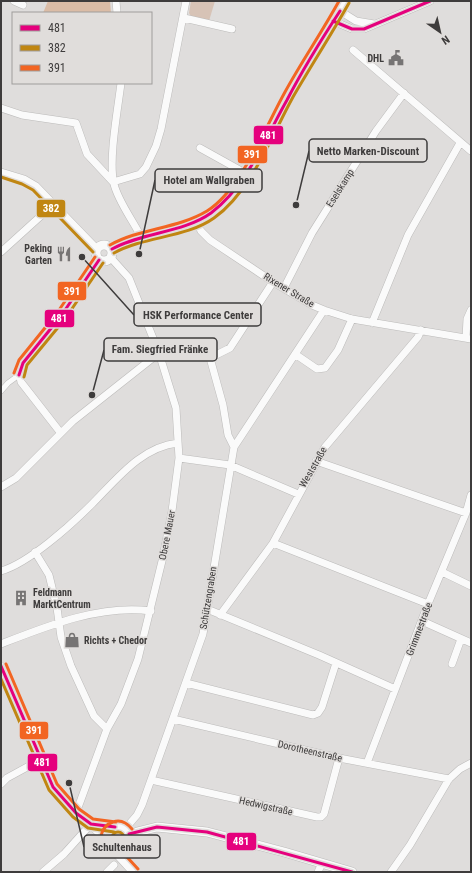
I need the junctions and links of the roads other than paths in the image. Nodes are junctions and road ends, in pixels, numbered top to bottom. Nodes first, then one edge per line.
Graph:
1 (14, 1) edge
2 (116, 1) edge
3 (186, 1) edge
4 (345, 1) edge
5 (430, 1) edge
6 (23, 5) dead end
7 (340, 11) junction
8 (117, 12) edge
9 (184, 18) junction
10 (333, 21) junction
11 (376, 25) junction
12 (232, 29) dead end
13 (353, 50) dead end
14 (121, 84) edge
15 (404, 93) junction
16 (1, 108) edge
17 (460, 143) junction
18 (200, 148) dead end
19 (471, 152) edge
20 (1, 172) edge
21 (245, 173) junction
22 (113, 182) junction
23 (54, 204) junction
24 (196, 221) junction
25 (140, 236) junction
26 (97, 249) junction
27 (1, 252) edge
28 (111, 254) junction
29 (99, 260) junction
30 (273, 282) junction
31 (284, 288) junction
32 (324, 310) junction
33 (471, 310) edge
34 (352, 320) junction
35 (372, 323) junction
36 (421, 330) junction
37 (468, 339) edge
38 (159, 353) junction
39 (295, 354) junction
40 (19, 375) junction
41 (1, 391) edge
42 (60, 432) junction
43 (178, 443) junction
44 (234, 447) junction
45 (179, 458) junction
46 (316, 461) junction
47 (230, 465) junction
48 (1, 487) edge
49 (298, 494) junction
50 (471, 495) edge
51 (466, 513) junction
52 (273, 543) junction
53 (35, 552) junction
54 (1, 571) edge
55 (442, 572) junction
56 (471, 586) edge
57 (428, 604) junction
58 (207, 610) junction
59 (151, 611) junction
60 (220, 615) junction
61 (422, 621) junction
62 (59, 622) junction
63 (461, 639) junction
64 (471, 643) edge
65 (1, 644) edge
66 (336, 663) junction
67 (452, 664) dead end
68 (1, 666) edge
69 (186, 683) junction
70 (395, 689) junction
71 (173, 719) junction
72 (107, 729) junction
73 (339, 758) junction
74 (40, 760) junction
75 (367, 763) junction
76 (471, 763) edge
77 (449, 779) junction
78 (151, 780) junction
79 (1, 784) edge
80 (76, 813) junction
81 (91, 824) junction
82 (115, 826) junction
83 (127, 831) junction
84 (106, 839) junction
85 (128, 844) junction
86 (112, 848) junction
87 (322, 863) junction
88 (114, 865) dead end
89 (132, 869) edge
90 (43, 872) edge
91 (107, 872) edge
92 (318, 872) edge
93 (352, 872) edge
94 (391, 872) edge

1 - 6 street
2 - 8 street
3 - 9 street
4 - 7 street
5 - 11 street
7 - 10 street
7 - 11 street
9 - 12 street
9 - 22 street
10 - 11 street
10 - 21 street
13 - 15 street
14 - 22 street
15 - 17 street
15 - 31 street, Eselskamp
16 - 22 street
17 - 19 street
17 - 35 street
18 - 21 street
20 - 23 street
21 - 24 street
22 - 25 street
23 - 26 street
23 - 27 street
24 - 25 street
24 - 30 street, Rixener Straße
25 - 28 street
26 - 28 street
26 - 29 street
28 - 29 street
28 - 38 street, Obere Mauer
29 - 40 street
30 - 31 street, Rixener Straße
30 - 44 street
31 - 32 street, Rixener Straße
32 - 34 street, Rixener Straße
32 - 39 street
33 - 37 street
34 - 35 street, Rixener Straße
34 - 39 street
35 - 36 street, Rixener Straße
36 - 37 street, Rixener Straße
36 - 46 street, Weststraße
38 - 42 street
38 - 43 street, Obere Mauer
39 - 44 street
40 - 41 street
40 - 42 street
42 - 48 street
43 - 45 street, Obere Mauer
43 - 53 street
44 - 47 street, Schützengraben
45 - 47 street
45 - 59 street, Obere Mauer
46 - 49 street, Weststraße
46 - 51 street
47 - 49 street
47 - 58 street, Schützengraben
49 - 52 street, Weststraße
50 - 51 street, Grimmestraße
51 - 55 street, Grimmestraße
52 - 57 street
52 - 60 street, Weststraße
53 - 54 street
53 - 62 street
55 - 56 street
55 - 57 street, Grimmestraße
57 - 61 street, Grimmestraße
58 - 60 street
58 - 69 street, Schützengraben
59 - 62 street
59 - 72 street, Obere Mauer
60 - 66 street
61 - 63 street
61 - 70 street, Grimmestraße
62 - 65 street
62 - 72 street
63 - 64 street
63 - 67 street
66 - 69 street
66 - 70 street
68 - 74 street
69 - 71 street, Schützengraben
70 - 75 street, Grimmestraße
71 - 73 street, Dorotheenstraße
71 - 78 street, Schützengraben
72 - 80 street, Obere Mauer
73 - 75 street, Dorotheenstraße
73 - 78 street, Hedwigstraße
74 - 79 street
74 - 80 street
75 - 77 street, Dorotheenstraße
76 - 77 street
77 - 94 street
78 - 83 street, Schützengraben
80 - 81 street
81 - 82 street
81 - 84 street
81 - 90 street
82 - 83 street
82 - 84 street
83 - 85 street
83 - 87 street
84 - 86 street
85 - 86 street
85 - 89 street
86 - 89 street
87 - 92 street
87 - 93 street
88 - 91 street

